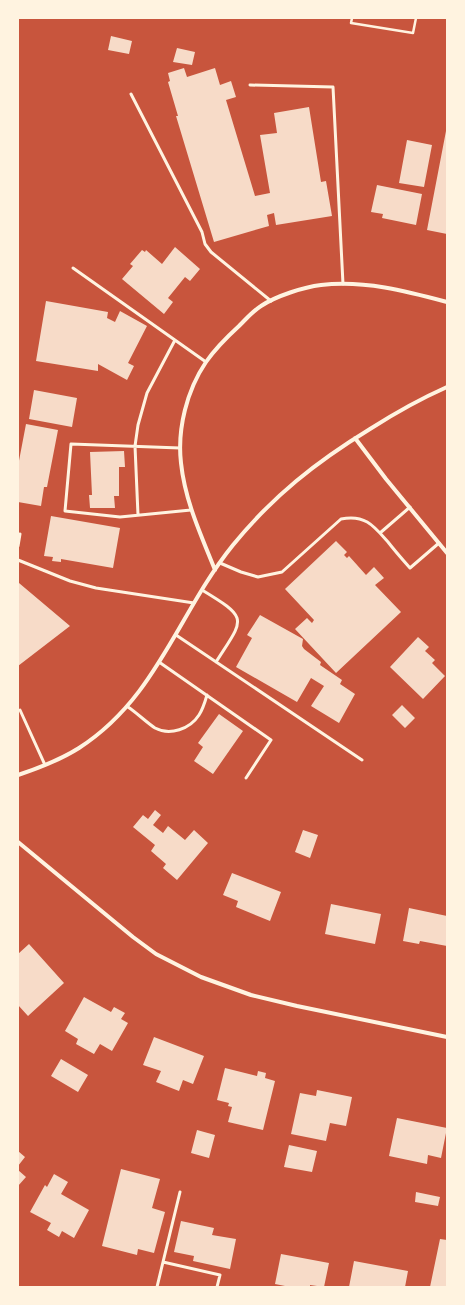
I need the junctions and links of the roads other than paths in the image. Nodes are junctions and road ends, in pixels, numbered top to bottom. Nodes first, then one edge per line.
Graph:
1 (250, 85) dead end
2 (131, 94) dead end
3 (73, 268) dead end
4 (343, 284) junction
5 (271, 301) junction
6 (447, 302) edge
7 (175, 340) junction
8 (206, 362) junction
9 (447, 387) edge
10 (355, 438) junction
11 (135, 446) junction
12 (180, 448) junction
13 (410, 508) junction
14 (191, 510) junction
15 (138, 515) junction
16 (380, 533) junction
17 (20, 534) dead end
18 (439, 543) junction
19 (18, 546) edge
20 (447, 553) edge
21 (18, 560) edge
22 (220, 563) junction
23 (215, 570) junction
24 (202, 590) junction
25 (194, 603) junction
26 (176, 635) junction
27 (159, 662) junction
28 (216, 662) junction
29 (207, 695) junction
30 (128, 706) junction
31 (20, 710) dead end
32 (362, 760) dead end
33 (45, 765) junction
34 (18, 775) edge
35 (246, 778) dead end
36 (18, 842) edge
37 (447, 1037) edge
38 (180, 1192) dead end
39 (163, 1262) junction
40 (157, 1287) edge
41 (217, 1287) edge

1 - 4 lane
2 - 5 lane
3 - 7 lane
4 - 5 street
4 - 6 street
5 - 8 street
7 - 8 lane
7 - 11 lane
8 - 12 street
9 - 10 street
10 - 13 street
10 - 22 street
11 - 12 lane
11 - 15 lane
11 - 15 lane
12 - 14 street
13 - 16 lane
13 - 18 street
14 - 15 lane
14 - 23 street
16 - 18 lane
16 - 22 lane
17 - 19 lane
18 - 20 street
21 - 25 lane
22 - 23 street
23 - 24 street
24 - 25 street
24 - 28 lane
25 - 26 street
26 - 27 street
26 - 28 lane
27 - 29 lane
27 - 30 street
28 - 32 lane
29 - 30 lane
29 - 35 lane
30 - 33 street
31 - 33 lane
33 - 34 street
36 - 37 street
38 - 39 lane
39 - 40 lane
39 - 41 lane

